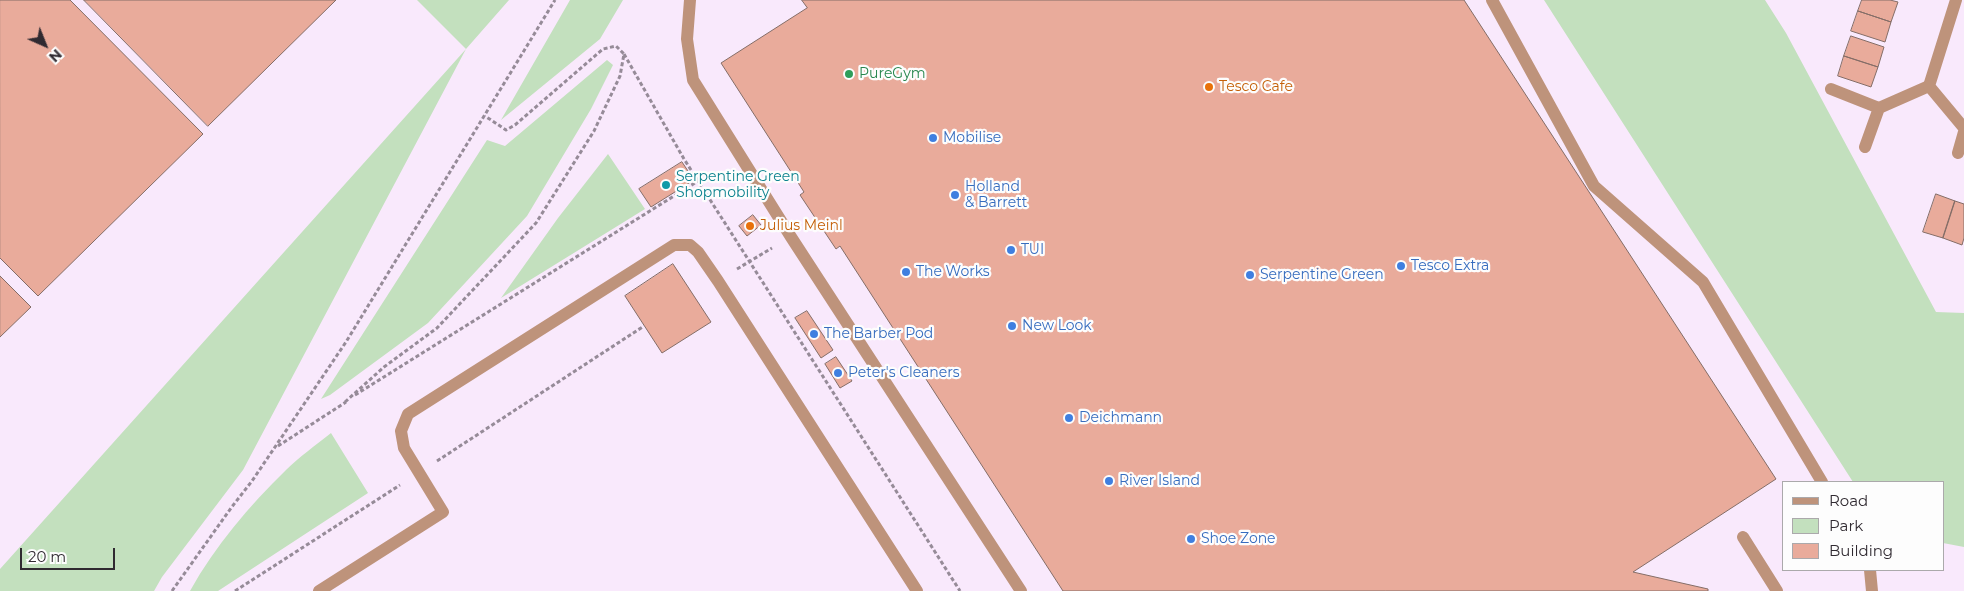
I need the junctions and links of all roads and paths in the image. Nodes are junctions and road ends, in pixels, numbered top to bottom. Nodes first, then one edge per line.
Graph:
1 (555, 0) edge
2 (690, 0) edge
3 (1492, 0) edge
4 (1956, 0) edge
5 (624, 54) junction
6 (1929, 86) junction
7 (1831, 89) dead end
8 (1878, 108) junction
9 (485, 116) junction
10 (1964, 128) edge
11 (1964, 132) edge
12 (1865, 147) dead end
13 (1958, 153) dead end
14 (698, 181) junction
15 (818, 222) dead end
16 (791, 237) junction
17 (750, 261) junction
18 (718, 281) junction
19 (346, 402) junction
20 (276, 447) junction
21 (1821, 481) edge
22 (1742, 537) dead end
23 (1870, 571) edge
24 (172, 591) edge
25 (319, 591) edge
26 (917, 591) edge
27 (960, 591) edge
28 (1021, 591) edge
29 (1777, 591) edge
30 (1872, 591) edge

1 - 9 path
2 - 16 street
3 - 21 street
4 - 6 street
5 - 9 path
5 - 14 path
5 - 19 path
6 - 8 street
6 - 10 street
7 - 8 street
8 - 12 street
9 - 20 path
11 - 13 street
14 - 17 path
14 - 19 path
15 - 16 path
16 - 17 path
16 - 28 street
17 - 18 path
17 - 27 path
18 - 25 street
18 - 26 street
19 - 20 path
20 - 24 path
22 - 29 street
23 - 30 street

